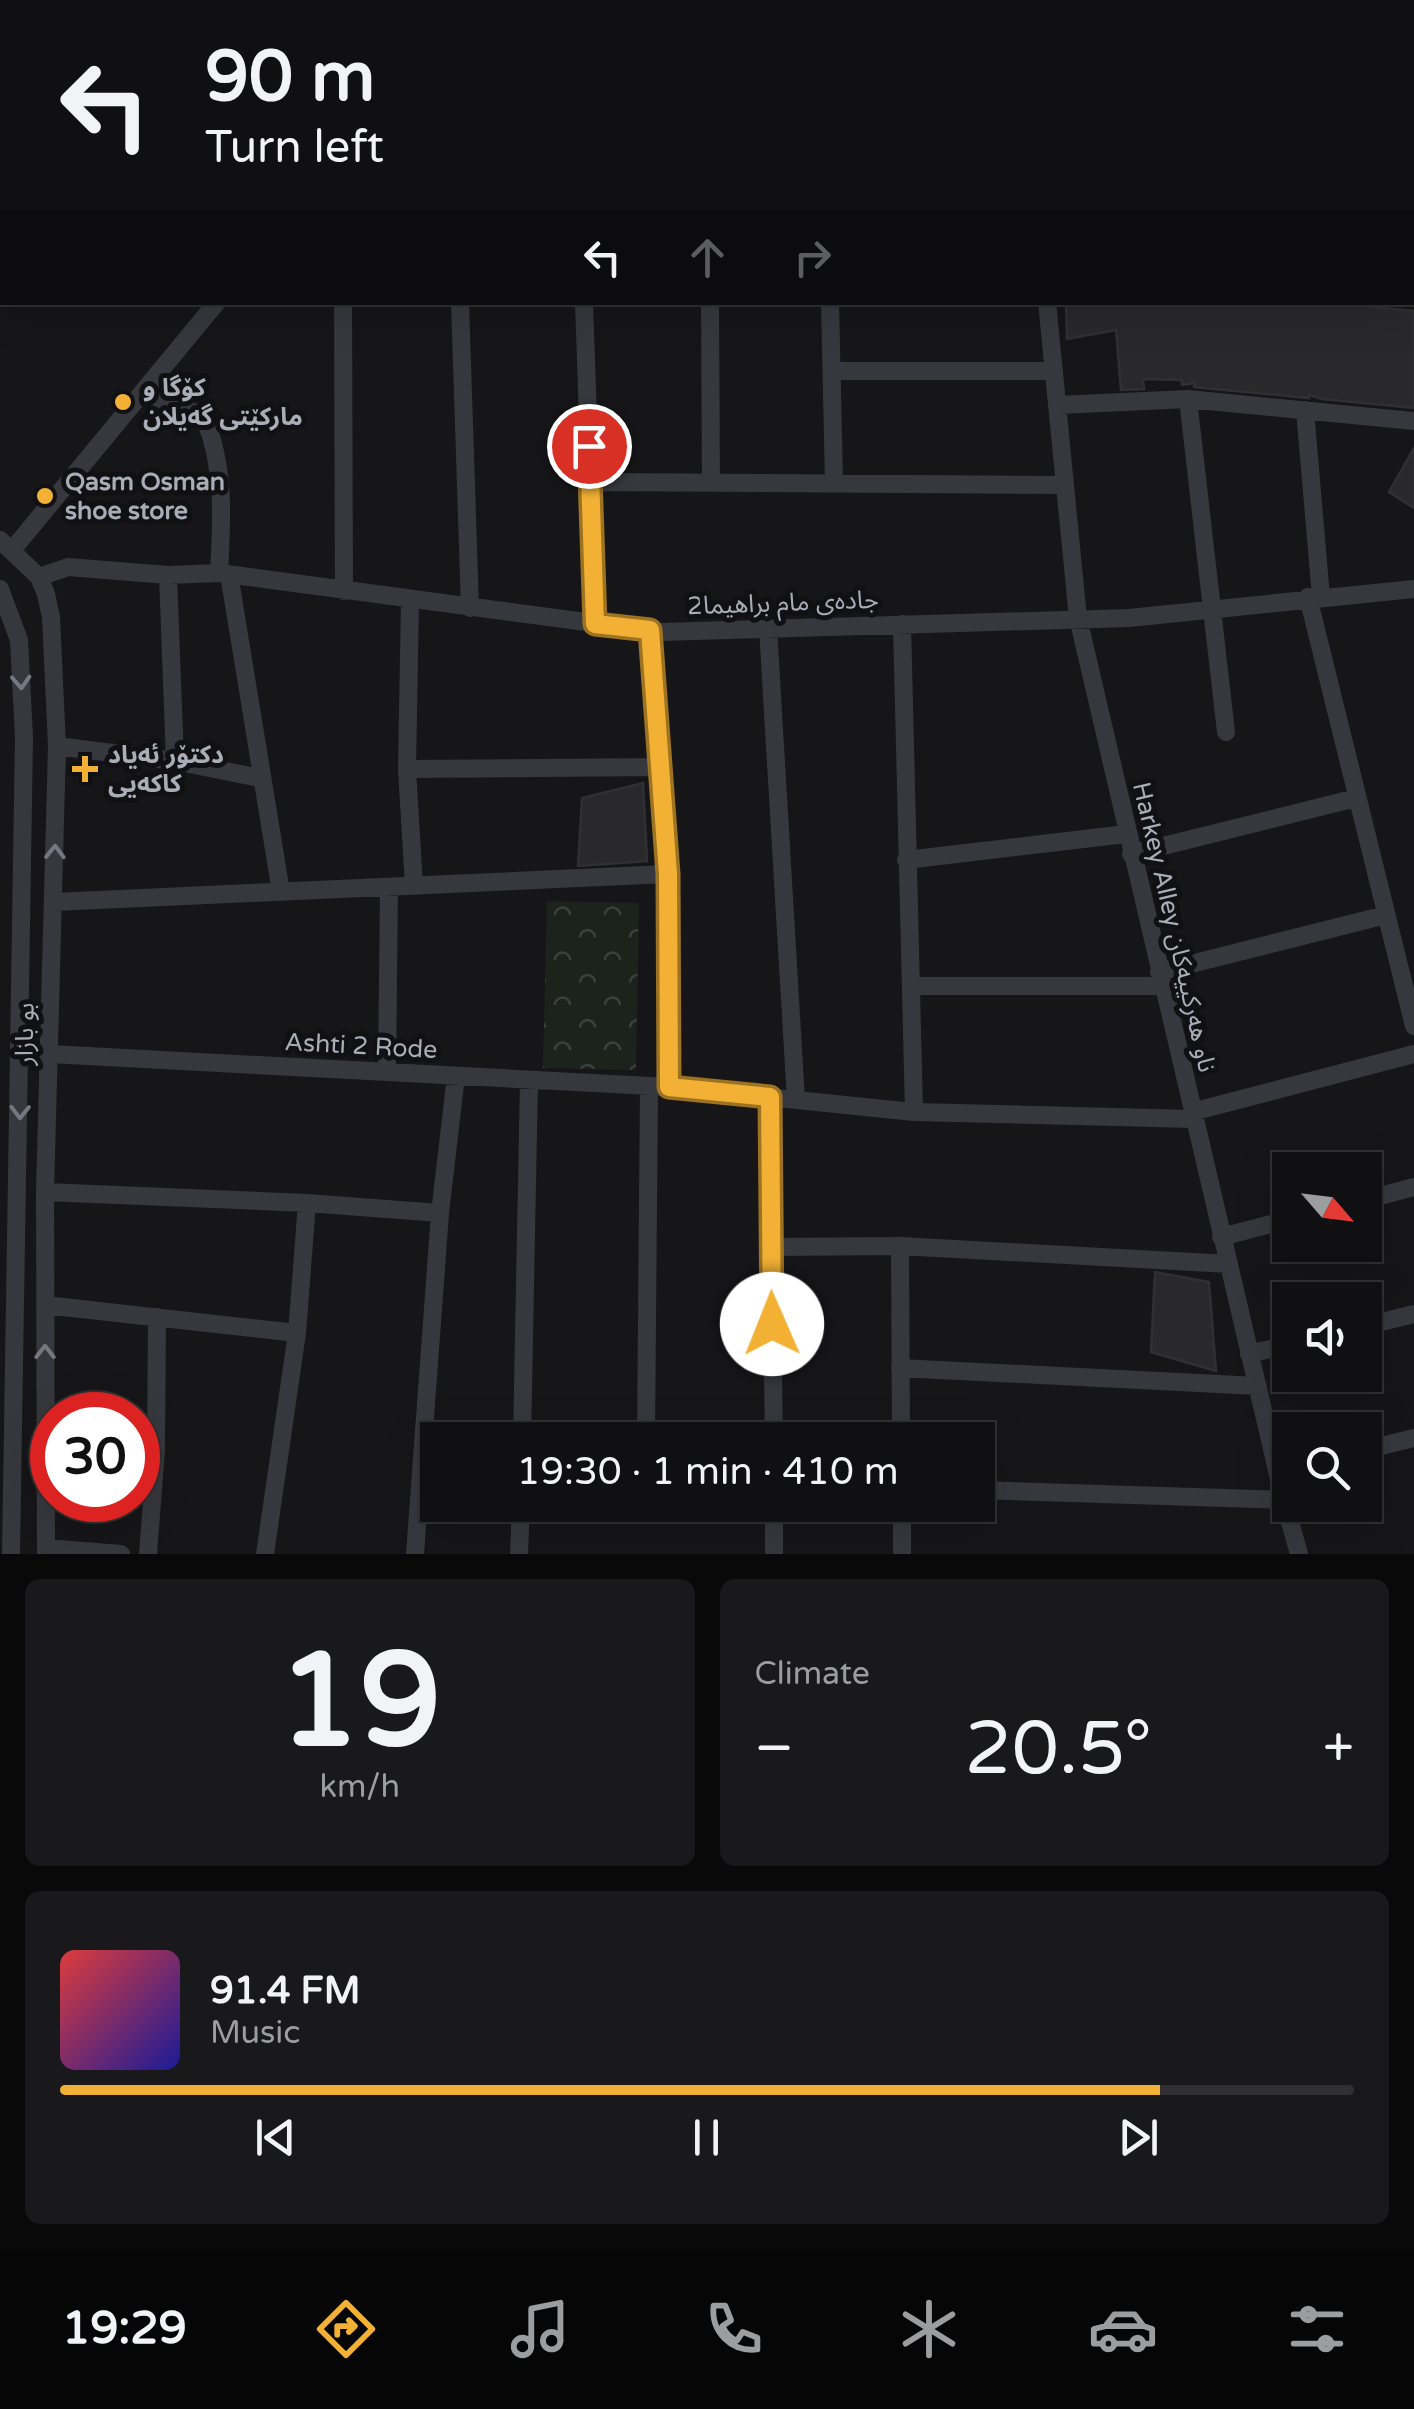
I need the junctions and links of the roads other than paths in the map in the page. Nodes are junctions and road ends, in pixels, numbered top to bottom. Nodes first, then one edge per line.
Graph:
1 (215, 305) edge
2 (343, 305) edge
3 (460, 305) edge
4 (584, 305) edge
5 (710, 305) edge
6 (830, 305) edge
7 (1047, 305) edge
8 (832, 370) junction
9 (1054, 371) junction
10 (141, 394) junction
11 (1188, 399) junction
12 (1058, 404) junction
13 (1305, 410) junction
14 (1414, 420) edge
15 (590, 482) junction
16 (711, 483) junction
17 (834, 484) junction
18 (1064, 485) junction
19 (6, 544) edge
20 (168, 574) junction
21 (224, 574) junction
22 (39, 577) junction
23 (0, 588) edge
24 (1414, 589) edge
25 (344, 591) junction
26 (1315, 597) junction
27 (410, 600) junction
28 (470, 608) junction
29 (1210, 608) junction
30 (1078, 618) junction
31 (595, 624) junction
32 (902, 624) junction
33 (768, 628) junction
34 (650, 630) junction
35 (1226, 732) dead end
36 (57, 746) junction
37 (175, 761) junction
38 (661, 767) junction
39 (407, 769) junction
40 (260, 778) junction
41 (1356, 798) junction
42 (1126, 834) junction
43 (1130, 854) junction
44 (906, 860) junction
45 (668, 874) junction
46 (414, 886) junction
47 (389, 887) junction
48 (281, 892) junction
49 (54, 902) junction
50 (1386, 915) junction
51 (51, 955) junction
52 (21, 956) junction
53 (1160, 979) junction
54 (911, 986) junction
55 (1414, 1026) edge
56 (50, 1054) junction
57 (1414, 1054) edge
58 (387, 1072) junction
59 (456, 1076) junction
60 (529, 1080) junction
61 (649, 1086) junction
62 (669, 1087) junction
63 (770, 1097) junction
64 (796, 1100) junction
65 (914, 1112) junction
66 (1193, 1115) junction
67 (1414, 1188) edge
68 (45, 1192) junction
69 (1382, 1196) edge
70 (307, 1203) junction
71 (440, 1213) junction
72 (1272, 1224) edge
73 (1221, 1237) junction
74 (900, 1246) junction
75 (772, 1248) junction
76 (1229, 1264) junction
77 (44, 1306) junction
78 (1414, 1314) edge
79 (157, 1318) junction
80 (1382, 1322) edge
81 (297, 1333) junction
82 (1272, 1348) edge
83 (1249, 1354) junction
84 (900, 1368) junction
85 (1258, 1386) junction
86 (45, 1392) edge
87 (432, 1422) edge
88 (522, 1422) edge
89 (646, 1422) edge
90 (774, 1422) edge
91 (901, 1422) edge
92 (1272, 1431) edge
93 (1414, 1438) edge
94 (1382, 1446) edge
95 (13, 1477) junction
96 (30, 1478) edge
97 (995, 1491) edge
98 (1272, 1500) edge
99 (6, 1507) edge
100 (420, 1517) edge
101 (46, 1522) edge
102 (520, 1522) edge
103 (774, 1522) edge
104 (902, 1522) edge
105 (1290, 1522) edge
106 (46, 1551) edge
107 (11, 1554) edge
108 (122, 1554) edge
109 (148, 1554) edge
110 (266, 1554) edge
111 (414, 1554) edge
112 (520, 1554) edge
113 (774, 1554) edge
114 (902, 1554) edge
115 (1299, 1554) edge

1 - 10 street
2 - 25 street
3 - 28 street
4 - 15 street
5 - 16 street
6 - 8 street
7 - 9 street, Harkey Alley ناو هەركييەكان
8 - 9 street
8 - 17 street
9 - 12 street, Harkey Alley ناو هەركييەكان
10 - 19 street
10 - 21 street
11 - 12 street
11 - 13 street
11 - 29 street
12 - 18 street, Harkey Alley ناو هەركييەكان
13 - 14 street
13 - 26 street
15 - 16 street
15 - 31 street
16 - 17 street
17 - 18 street
18 - 30 street, Harkey Alley ناو هەركييەكان
19 - 22 street
20 - 21 street, جادەی مام براهیما2
20 - 22 street, جادەی مام براهیما2
20 - 37 street
21 - 25 street, جادەی مام براهیما2
21 - 40 street
22 - 36 street, بو بازار
23 -> 52 street
24 - 26 street, جادەی مام براهیما2
25 - 27 street, جادەی مام براهیما2
26 - 29 street, جادەی مام براهیما2
26 - 41 street
27 - 28 street, جادەی مام براهیما2
27 - 39 street
28 - 31 street, جادەی مام براهیما2
29 - 30 street, جادەی مام براهیما2
29 - 35 street
30 - 32 street, جادەی مام براهیما2
30 - 42 street, Harkey Alley ناو هەركييەكان
31 - 34 street, جادەی مام براهیما2
32 - 33 street, جادەی مام براهیما2
32 - 44 street
33 - 34 street, جادەی مام براهیما2
33 - 64 street
34 - 38 street
36 - 37 street
49 -> 36 street, بو بازار
37 - 40 street
38 - 39 street
38 - 45 street
39 - 46 street
40 - 48 street
41 - 43 street
41 - 50 street
42 - 43 street, Harkey Alley ناو هەركييەكان
42 - 44 street
43 - 53 street, Harkey Alley ناو هەركييەكان
44 - 54 street
45 - 46 street
45 - 62 street
46 - 47 street
47 - 48 street
47 - 58 street
48 - 49 street
49 - 51 street, بو بازار
50 - 53 street
50 - 55 street
51 - 52 street
51 - 56 street, بو بازار
52 -> 95 street
53 - 54 street
53 - 66 street, Harkey Alley ناو هەركييەكان
54 - 65 street
56 - 58 street, Ashti 2 Rode
56 - 68 street, بو بازار
57 - 66 street, Ashti 2 Rode
58 - 59 street, Ashti 2 Rode
59 - 60 street, Ashti 2 Rode
59 - 71 street
60 - 61 street, Ashti 2 Rode
60 - 88 street
61 - 62 street, Ashti 2 Rode
61 - 89 street
62 - 63 street, Ashti 2 Rode
63 - 64 street, Ashti 2 Rode
63 - 75 street
64 - 65 street, Ashti 2 Rode
65 - 66 street, Ashti 2 Rode
66 - 73 street, Harkey Alley ناو هەركييەكان
67 - 69 street
68 - 70 street
68 - 77 street, بو بازار
70 - 71 street
70 - 81 street
71 - 87 street
72 - 73 street
73 - 76 street, Harkey Alley ناو هەركييەكان
74 - 75 street
74 - 76 street
74 - 84 street
75 - 90 street
76 - 83 street, Harkey Alley ناو هەركييەكان
77 - 79 street
86 -> 77 street, بو بازار
78 - 80 street
79 - 81 street
79 - 109 street
81 - 110 street
82 - 83 street
83 - 85 street, Harkey Alley ناو هەركييەكان
84 - 85 street
84 - 91 street
85 - 92 street, Harkey Alley ناو هەركييەكان
93 - 94 street
95 - 96 street
95 - 99 street
97 - 98 street
99 - 107 street
100 - 111 street
101 - 106 street, بو بازار
102 - 112 street
103 - 113 street
104 - 114 street
105 - 115 street, Harkey Alley ناو هەركييەكان
106 - 108 street

